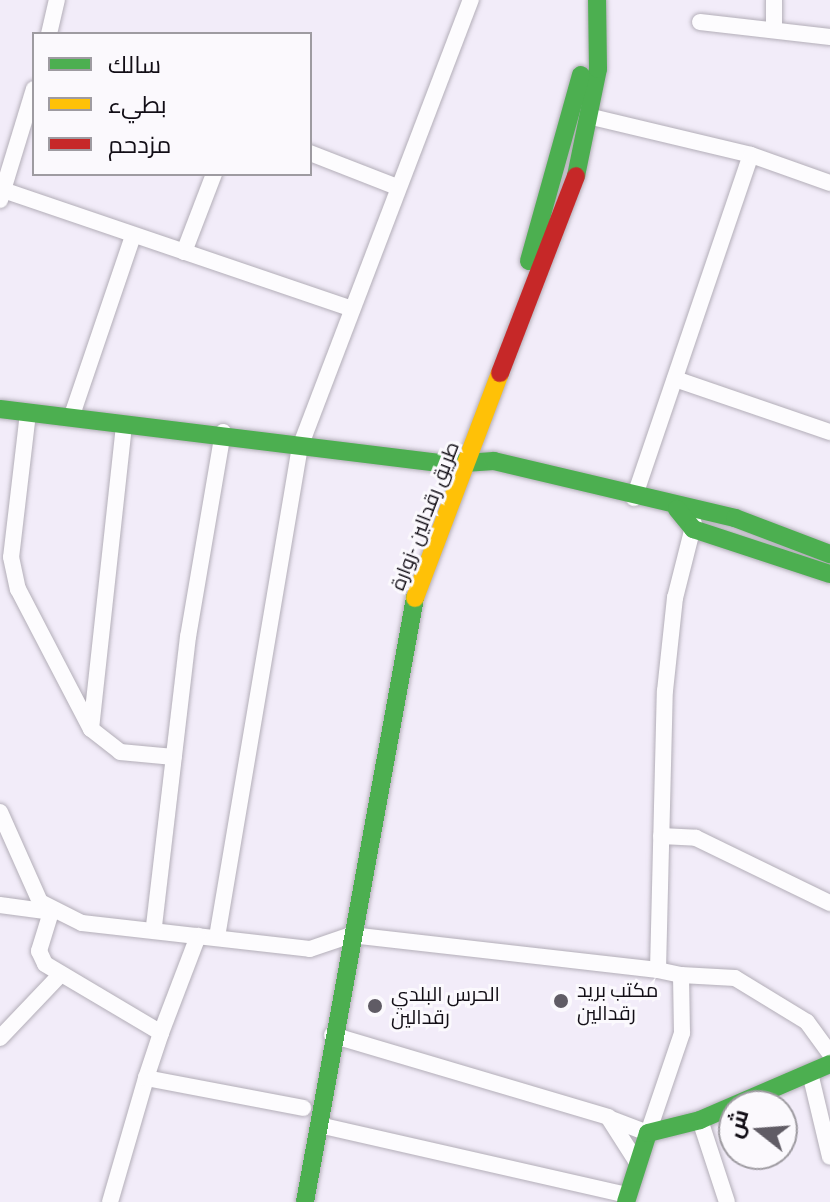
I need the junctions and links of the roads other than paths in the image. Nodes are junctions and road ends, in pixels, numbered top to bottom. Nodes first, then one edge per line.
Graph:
1 (57, 0) edge
2 (471, 0) edge
3 (580, 0) edge
4 (597, 0) edge
5 (774, 0) edge
6 (700, 22) dead end
7 (774, 30) junction
8 (49, 32) edge
9 (830, 37) edge
10 (32, 96) edge
11 (592, 117) junction
12 (312, 154) edge
13 (751, 155) junction
14 (213, 176) edge
15 (830, 183) edge
16 (397, 187) junction
17 (2, 195) edge
18 (133, 236) junction
19 (184, 252) junction
20 (349, 308) junction
21 (675, 379) junction
22 (0, 409) edge
23 (28, 413) junction
24 (71, 418) junction
25 (124, 425) junction
26 (223, 432) junction
27 (830, 432) edge
28 (300, 447) junction
29 (459, 463) junction
30 (634, 498) junction
31 (694, 520) junction
32 (830, 554) edge
33 (830, 574) edge
34 (0, 587) edge
35 (18, 589) junction
36 (91, 729) junction
37 (174, 757) junction
38 (0, 812) edge
39 (661, 836) junction
40 (830, 903) edge
41 (0, 905) edge
42 (51, 912) junction
43 (154, 926) junction
44 (198, 936) junction
45 (217, 937) junction
46 (343, 940) junction
47 (658, 970) junction
48 (61, 974) junction
49 (681, 975) junction
50 (161, 1033) junction
51 (332, 1035) junction
52 (0, 1038) edge
53 (830, 1054) edge
54 (830, 1064) edge
55 (810, 1073) junction
56 (146, 1078) junction
57 (303, 1108) junction
58 (608, 1117) junction
59 (700, 1120) junction
60 (319, 1125) junction
61 (648, 1133) junction
62 (830, 1157) edge
63 (638, 1164) junction
64 (627, 1198) edge
65 (110, 1202) edge
66 (287, 1202) edge
67 (305, 1202) edge
68 (727, 1202) edge

1 - 8 street
2 - 16 street
3 - 29 main road, طريق رقدالين -زوارة
4 - 11 main road, طريق رقدالين -زوارة
5 - 7 street
6 - 7 street
7 - 9 street
10 - 17 street
11 - 13 street
11 - 29 main road, طريق رقدالين -زوارة
12 - 16 street
13 - 15 street
13 - 21 street
14 - 19 street
16 - 20 street
17 - 18 street
18 - 19 street
18 - 24 street
19 - 20 street
20 - 28 street
21 - 27 street
21 - 30 street
22 - 23 main road
23 - 24 main road
23 - 35 street
24 - 25 main road
25 - 26 main road
25 - 36 street
26 - 28 main road
26 - 37 street
28 - 29 main road
28 - 45 street
29 - 30 main road
29 - 46 main road, طريق رقدالين -زوارة
30 - 31 main road
31 - 32 main road
31 - 33 main road
31 - 39 street
34 - 35 street
35 - 36 street
36 - 37 street
37 - 43 street
38 - 42 street
39 - 40 street
39 - 47 street
41 - 42 street
42 - 43 street
42 - 48 street
43 - 44 street
44 - 45 street
44 - 50 street
45 - 46 street
46 - 47 street
46 - 51 main road, طريق رقدالين -زوارة
46 - 57 main road, طريق رقدالين -زوارة
47 - 49 street
48 - 50 street
48 - 52 street
49 - 53 street
49 - 61 street
50 - 56 street
51 - 58 street
51 - 60 main road, طريق رقدالين -زوارة
54 - 55 main road
55 - 59 main road
55 - 62 street
56 - 57 street
56 - 65 street
57 - 66 main road, طريق رقدالين -زوارة
58 - 61 street
58 - 63 street
59 - 61 main road
59 - 68 street
60 - 64 street
60 - 67 main road, طريق رقدالين -زوارة
61 - 63 main road
63 - 64 main road

